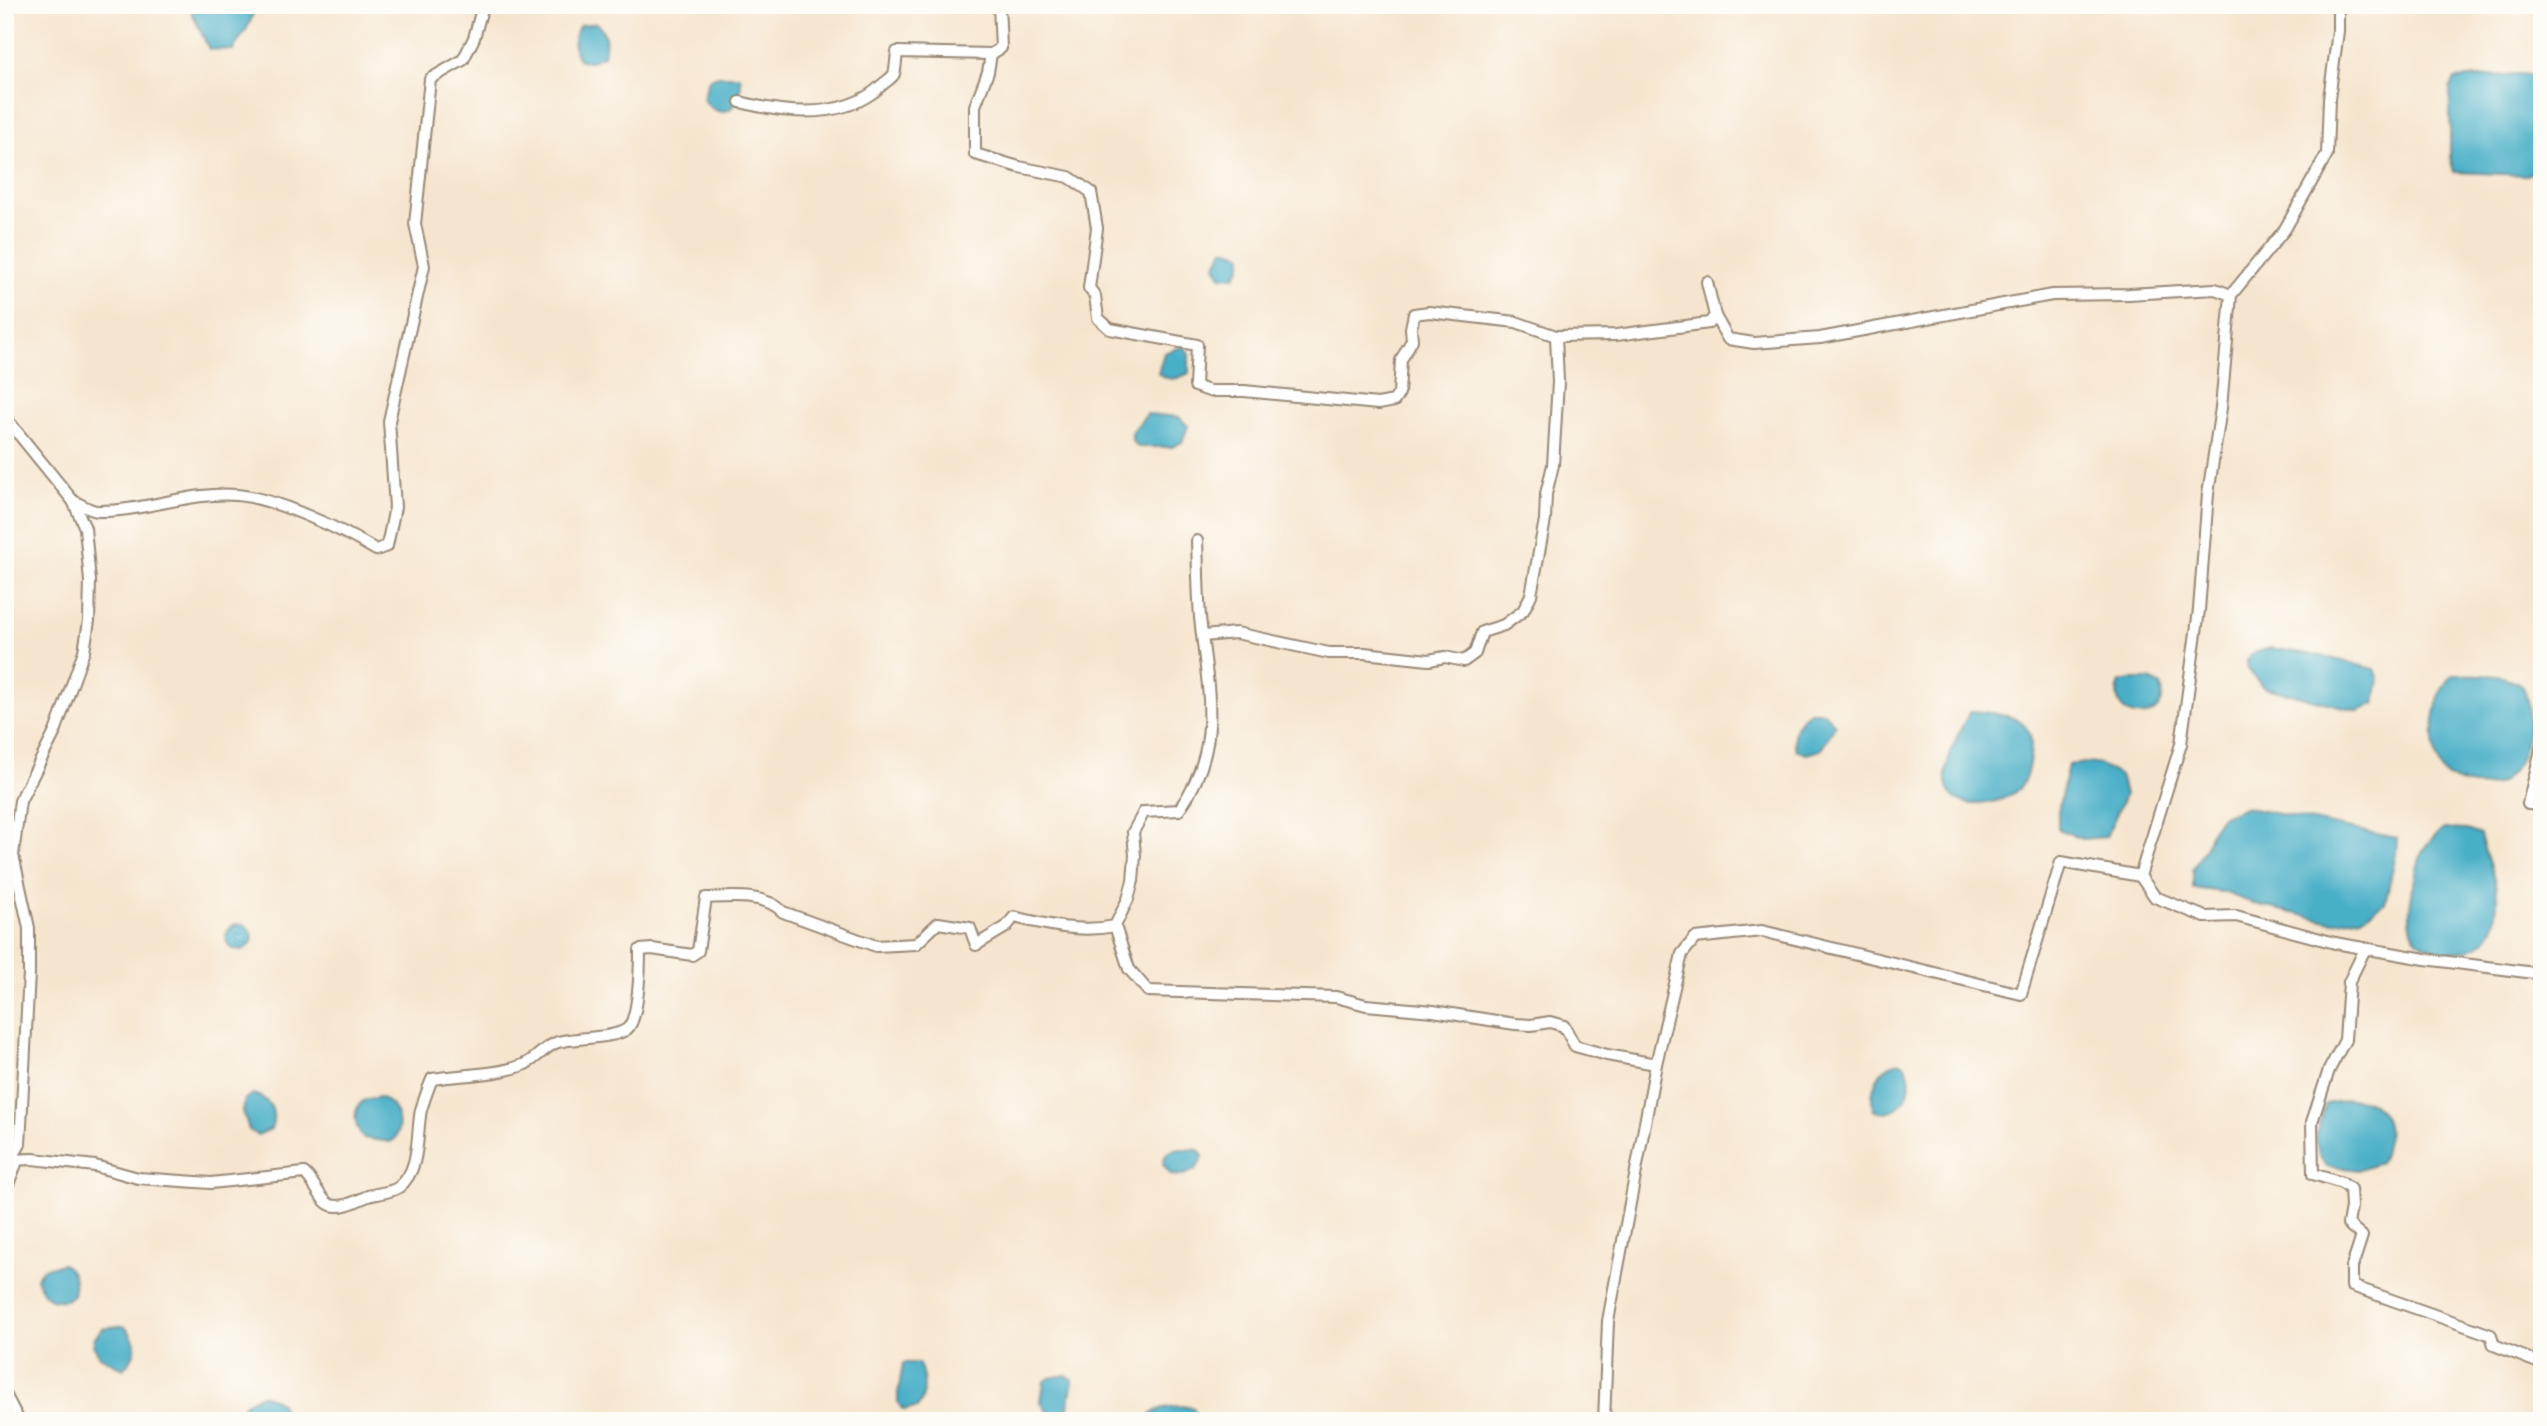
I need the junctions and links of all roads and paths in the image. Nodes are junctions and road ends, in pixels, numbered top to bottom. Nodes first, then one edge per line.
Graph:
1 (483, 5) edge
2 (999, 5) edge
3 (2338, 5) edge
4 (991, 54) junction
5 (740, 102) dead end
6 (1707, 282) dead end
7 (2231, 295) junction
8 (1715, 317) junction
9 (1556, 336) junction
10 (5, 416) edge
11 (73, 501) junction
12 (1198, 541) dead end
13 (1203, 636) junction
14 (2542, 745) edge
15 (2542, 805) edge
16 (2140, 876) junction
17 (1115, 926) junction
18 (2365, 948) junction
19 (2542, 974) edge
20 (1657, 1064) junction
21 (8, 1158) edge
22 (5, 1192) edge
23 (2542, 1364) edge
24 (5, 1394) edge
25 (19, 1421) edge
26 (1604, 1421) edge

1 - 11 street
2 - 4 street
3 - 7 street
4 - 5 street
4 - 9 street
6 - 8 street
7 - 8 street
7 - 16 street
8 - 9 street
9 - 13 street
10 - 11 street
11 - 21 street
12 - 13 street
13 - 17 street
14 - 15 street
16 - 18 street
16 - 20 street
17 - 20 street
17 - 21 street
18 - 19 street
18 - 23 street
20 - 26 street
21 - 22 street
24 - 25 street

